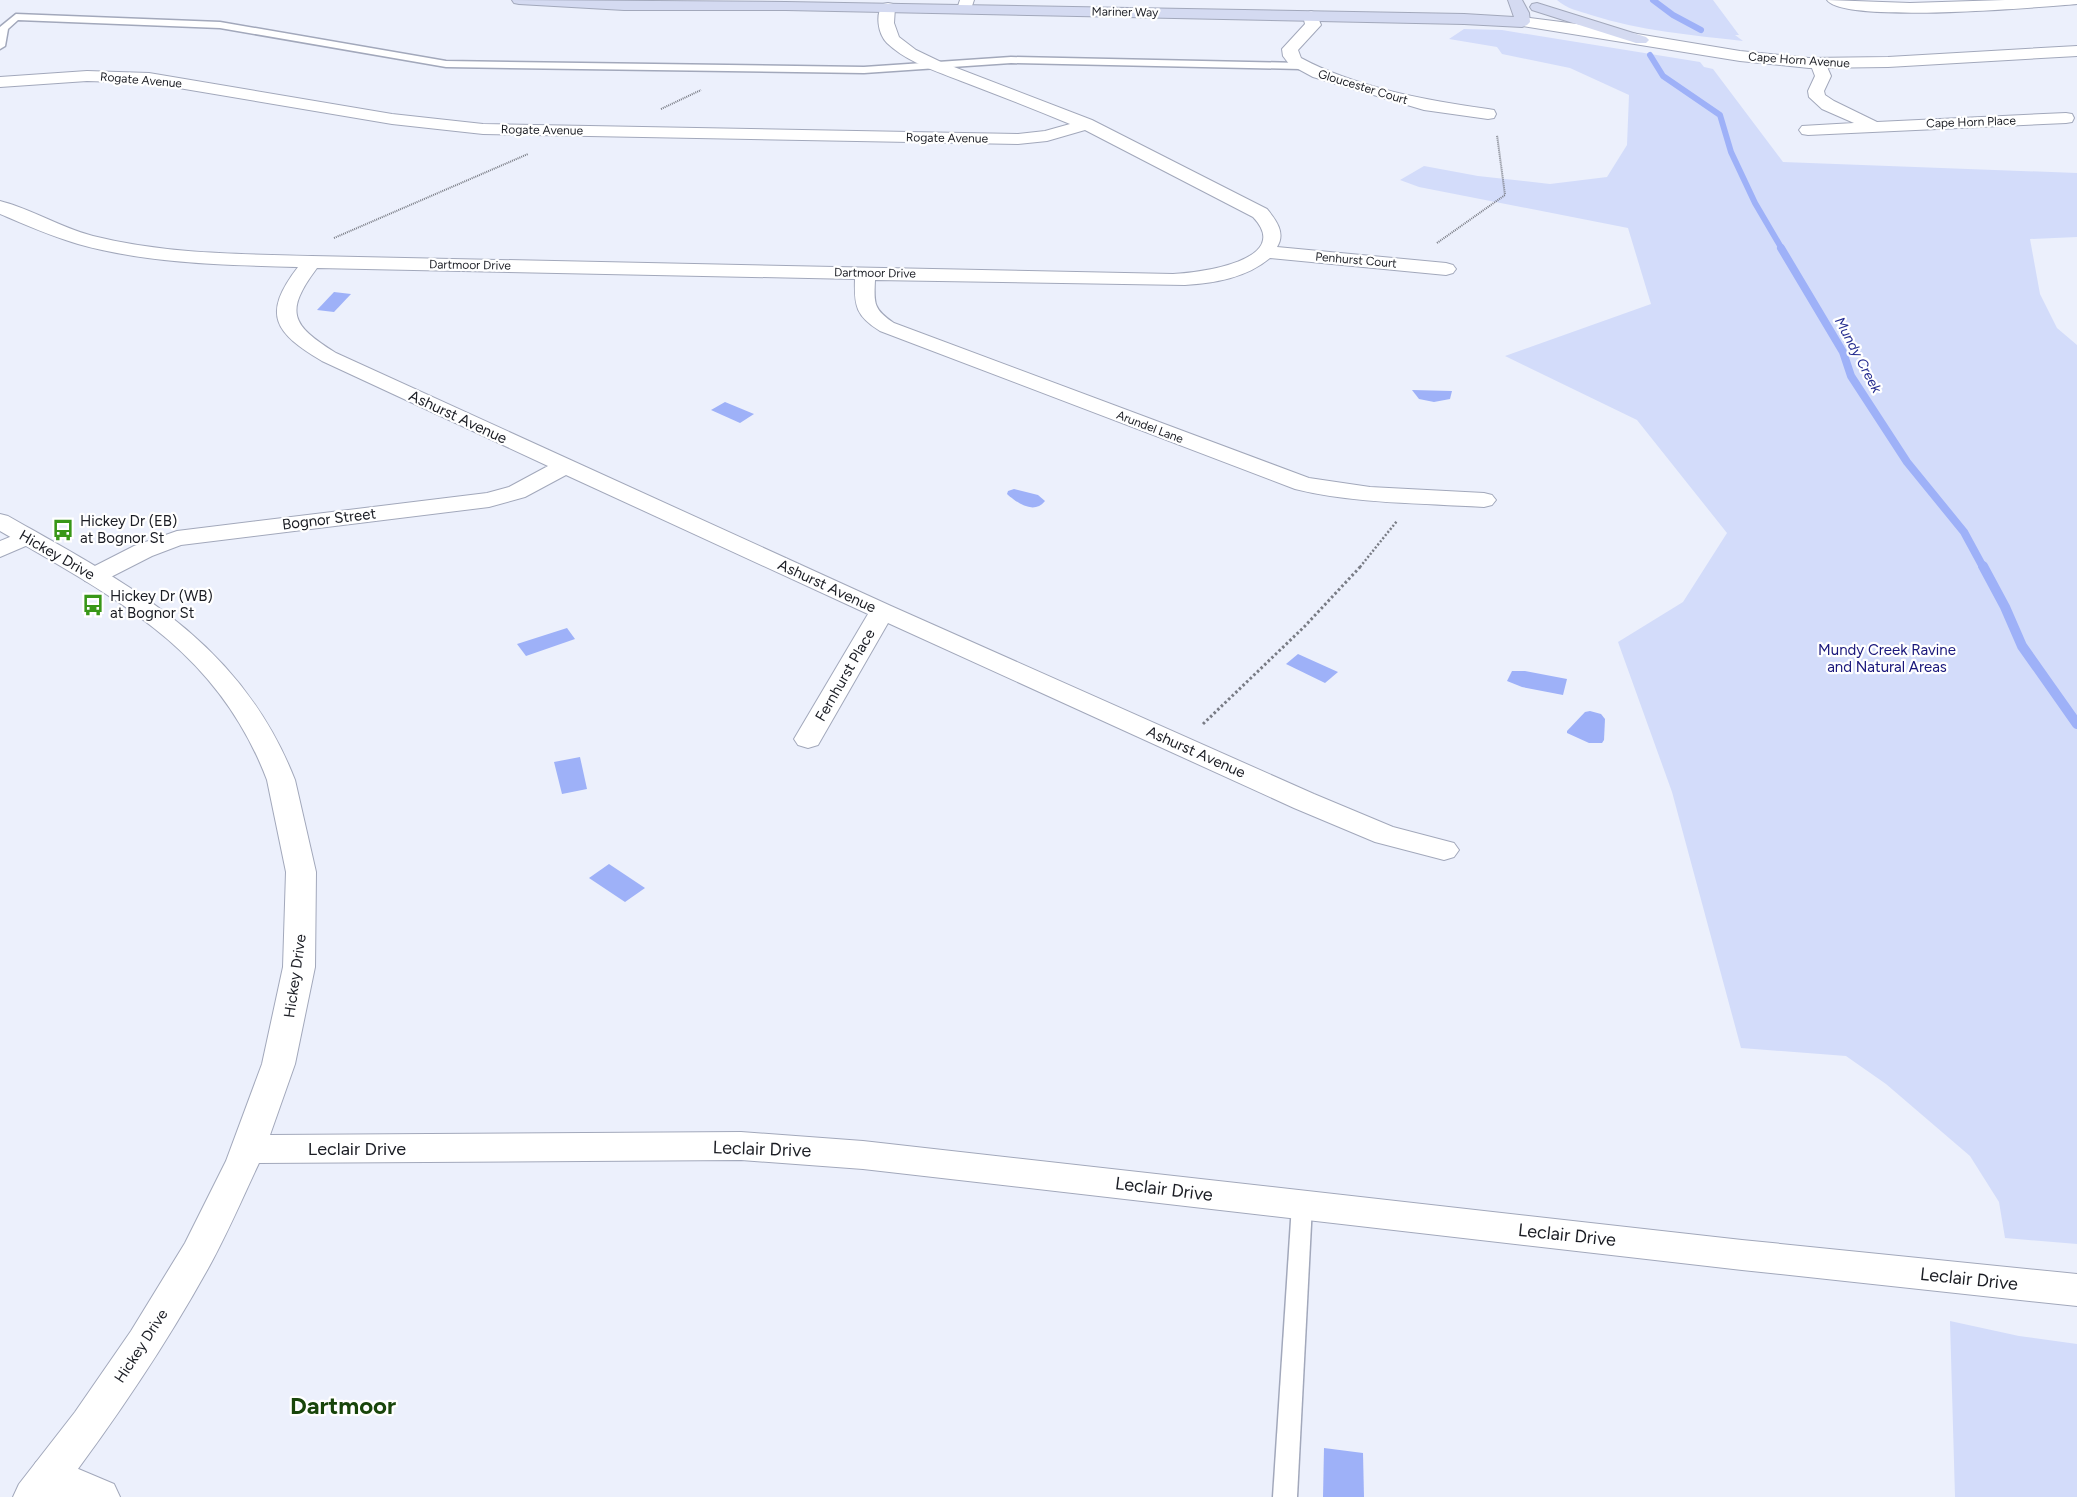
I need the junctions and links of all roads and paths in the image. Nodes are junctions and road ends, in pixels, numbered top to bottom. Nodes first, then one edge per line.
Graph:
1 (519, 0) edge
2 (1515, 0) edge
3 (1834, 0) edge
4 (2077, 0) edge
5 (1535, 3) edge
6 (966, 4) edge
7 (1491, 6) dead end
8 (888, 8) junction
9 (1311, 16) junction
10 (1464, 19) junction
11 (1530, 23) junction
12 (1640, 40) junction
13 (0, 46) edge
14 (2077, 51) edge
15 (1818, 63) junction
16 (935, 65) junction
17 (1301, 66) junction
18 (748, 68) junction
19 (0, 82) edge
20 (659, 110) dead end
21 (1488, 114) dead end
22 (2066, 118) dead end
23 (1086, 124) junction
24 (1876, 126) junction
25 (1808, 130) dead end
26 (1497, 136) dead end
27 (530, 153) dead end
28 (0, 206) edge
29 (331, 239) dead end
30 (1437, 244) dead end
31 (1266, 252) junction
32 (312, 262) junction
33 (1446, 269) dead end
34 (865, 273) junction
35 (565, 466) junction
36 (1484, 500) dead end
37 (1401, 515) dead end
38 (0, 521) edge
39 (27, 537) junction
40 (0, 550) edge
41 (94, 576) junction
42 (882, 611) junction
43 (1200, 726) dead end
44 (808, 739) dead end
45 (1444, 850) dead end
46 (249, 1149) junction
47 (1302, 1205) junction
48 (2077, 1290) edge
49 (42, 1486) edge
50 (100, 1497) edge
51 (1284, 1497) edge

1 - 8 main road, Mariner Way
2 - 11 main road
3 - 4 street
5 - 11 main road
5 - 12 main road
6 - 8 main road, Mariner Way
6 - 9 main road, Mariner Way
7 - 10 main road
8 - 16 street
9 - 10 main road, Mariner Way
9 - 17 street, Gloucester Court
10 - 11 main road, Mariner Way
11 - 12 street, Cape Horn Avenue
12 - 15 street, Cape Horn Avenue
13 - 18 lane
14 - 15 street, Cape Horn Avenue
15 - 24 street, Cape Horn Place
16 - 17 lane
16 - 18 lane
16 - 23 street
17 - 21 street, Gloucester Court
18 - 20 path
19 - 23 street, Rogate Avenue
22 - 24 street, Cape Horn Place
23 - 31 street
24 - 25 street, Cape Horn Place
26 - 30 path
27 - 29 path
28 - 32 street, Dartmoor Drive
31 - 33 street, Penhurst Court
31 - 34 street, Dartmoor Drive
32 - 34 street, Dartmoor Drive
32 - 35 street, Ashurst Avenue
34 - 36 street, Arundel Lane
35 - 41 street, Bognor Street
35 - 42 street, Ashurst Avenue
37 - 43 path
38 - 39 street, Hickey Drive
39 - 40 street
39 - 41 street, Hickey Drive
41 - 46 street, Hickey Drive
42 - 44 street, Fernhurst Place
42 - 45 street, Ashurst Avenue
46 - 47 street, Leclair Drive
46 - 49 street, Hickey Drive
47 - 48 street, Leclair Drive
47 - 51 lane
49 - 50 street

